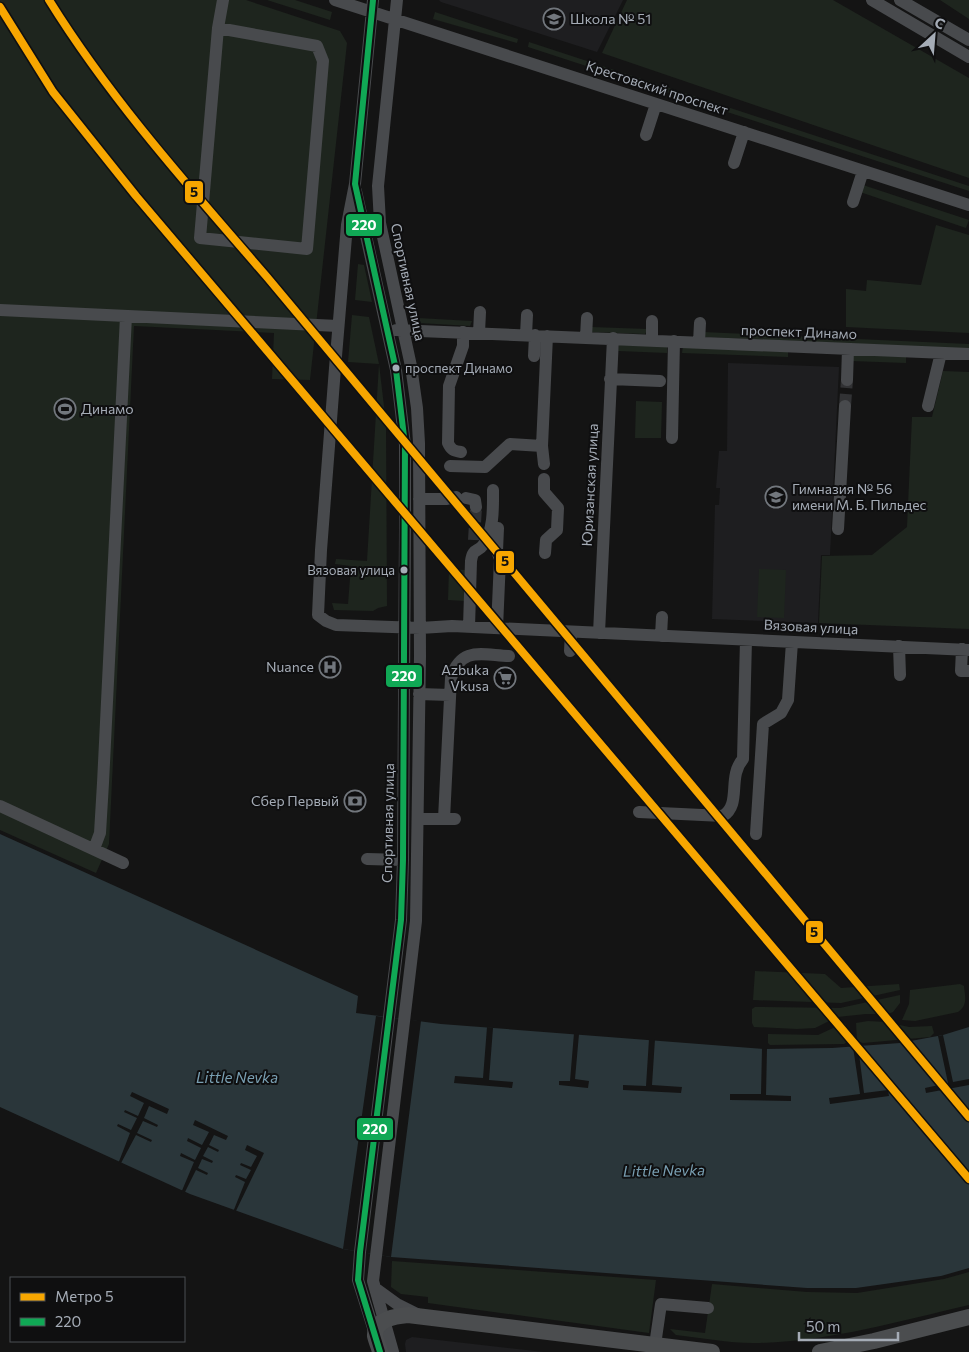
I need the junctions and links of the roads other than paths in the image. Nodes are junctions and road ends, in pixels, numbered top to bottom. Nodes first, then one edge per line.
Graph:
1 (224, 0) edge
2 (335, 0) edge
3 (398, 0) edge
4 (872, 0) edge
5 (900, 0) edge
6 (372, 6) edge
7 (396, 20) junction
8 (218, 28) junction
9 (969, 40) edge
10 (969, 57) edge
11 (656, 104) junction
12 (744, 132) junction
13 (646, 135) dead end
14 (734, 163) dead end
15 (863, 171) junction
16 (355, 184) junction
17 (853, 202) dead end
18 (969, 205) edge
19 (0, 310) edge
20 (480, 312) dead end
21 (527, 315) dead end
22 (126, 316) junction
23 (587, 318) dead end
24 (652, 321) dead end
25 (700, 323) dead end
26 (338, 326) junction
27 (388, 330) junction
28 (403, 330) junction
29 (463, 332) junction
30 (479, 333) junction
31 (536, 335) junction
32 (586, 337) junction
33 (613, 338) junction
34 (652, 340) junction
35 (674, 341) junction
36 (699, 342) junction
37 (848, 349) junction
38 (941, 353) junction
39 (969, 354) edge
40 (534, 356) dead end
41 (610, 379) junction
42 (660, 380) dead end
43 (846, 380) tunnel mouth
44 (844, 406) tunnel mouth
45 (928, 406) dead end
46 (672, 438) dead end
47 (542, 446) junction
48 (461, 452) dead end
49 (544, 464) dead end
50 (450, 466) dead end
51 (544, 480) dead end
52 (493, 490) dead end
53 (419, 499) junction
54 (476, 507) dead end
55 (498, 528) dead end
56 (838, 529) dead end
57 (546, 553) dead end
58 (662, 617) dead end
59 (469, 627) junction
60 (412, 628) junction
61 (497, 628) junction
62 (570, 632) junction
63 (599, 633) junction
64 (662, 636) junction
65 (746, 640) junction
66 (792, 642) junction
67 (899, 646) junction
68 (966, 649) edge
69 (570, 652) dead end
70 (509, 656) dead end
71 (969, 671) edge
72 (900, 674) dead end
73 (419, 694) junction
74 (450, 695) junction
75 (0, 806) edge
76 (639, 812) dead end
77 (418, 819) junction
78 (756, 834) dead end
79 (94, 850) junction
80 (367, 859) dead end
81 (403, 860) junction
82 (123, 863) dead end
83 (375, 1288) junction
84 (708, 1308) dead end
85 (422, 1316) junction
86 (969, 1319) edge
87 (384, 1320) junction
88 (375, 1334) junction
89 (647, 1347) edge
90 (870, 1347) edge
91 (380, 1352) edge
92 (393, 1352) edge
93 (712, 1352) edge
94 (820, 1352) edge

1 - 8 street
2 - 6 street, Крестовский проспект
3 - 7 street, Спортивная улица
4 - 10 street
5 - 9 street
6 - 7 street, Крестовский проспект
6 - 16 street, Спортивная улица
7 - 11 street, Крестовский проспект
7 - 28 street, Спортивная улица
8 - 8 street
11 - 12 street, Крестовский проспект
11 - 13 street
12 - 14 street
12 - 15 street, Крестовский проспект
15 - 17 street
15 - 18 street, Крестовский проспект
16 - 26 street, Спортивная улица
16 - 27 street, Спортивная улица
19 - 22 street
20 - 30 street
21 - 31 street
22 - 26 street
22 - 79 street
23 - 32 street
24 - 34 street
25 - 36 street
26 - 60 street, Спортивная улица
27 - 28 street, проспект Динамо
27 - 60 street, Спортивная улица
28 - 29 street, проспект Динамо
28 - 53 street, Спортивная улица
29 - 30 street, проспект Динамо
29 - 48 street
30 - 31 street, проспект Динамо
31 - 32 street, проспект Динамо
31 - 40 street
31 - 47 street
32 - 33 street, проспект Динамо
33 - 34 street, проспект Динамо
33 - 41 street, Юризанская улица
34 - 35 street, проспект Динамо
35 - 36 street, проспект Динамо
35 - 46 street
36 - 37 street, проспект Динамо
37 - 38 street, проспект Динамо
37 - 43 street
38 - 39 street, проспект Динамо
38 - 45 street
41 - 42 street
41 - 63 street, Юризанская улица
44 - 56 street
47 - 49 street
47 - 50 street
51 - 57 street
52 - 59 street
53 - 54 street
53 - 60 street, Спортивная улица
55 - 61 street
58 - 64 street
59 - 60 street, Вязовая улица
59 - 61 street, Вязовая улица
60 - 73 street, Спортивная улица
60 - 81 street, Спортивная улица
61 - 62 street, Вязовая улица
62 - 63 street, Вязовая улица
62 - 69 street
63 - 64 street, Вязовая улица
64 - 65 street, Вязовая улица
65 - 66 street, Вязовая улица
65 - 76 street
66 - 67 street, Вязовая улица
66 - 78 street
67 - 68 street, Вязовая улица
67 - 72 street
68 - 71 street
70 - 74 street
73 - 74 street
73 - 77 street, Спортивная улица
74 - 77 street
75 - 79 street
77 - 83 street, Спортивная улица
79 - 82 street
80 - 81 street
81 - 88 street, Спортивная улица
83 - 85 street
83 - 87 street
84 - 89 street
85 - 87 main road
85 - 89 main road
86 - 90 main road
87 - 88 main road
87 - 92 street
88 - 91 main road
89 - 93 main road
90 - 94 main road

